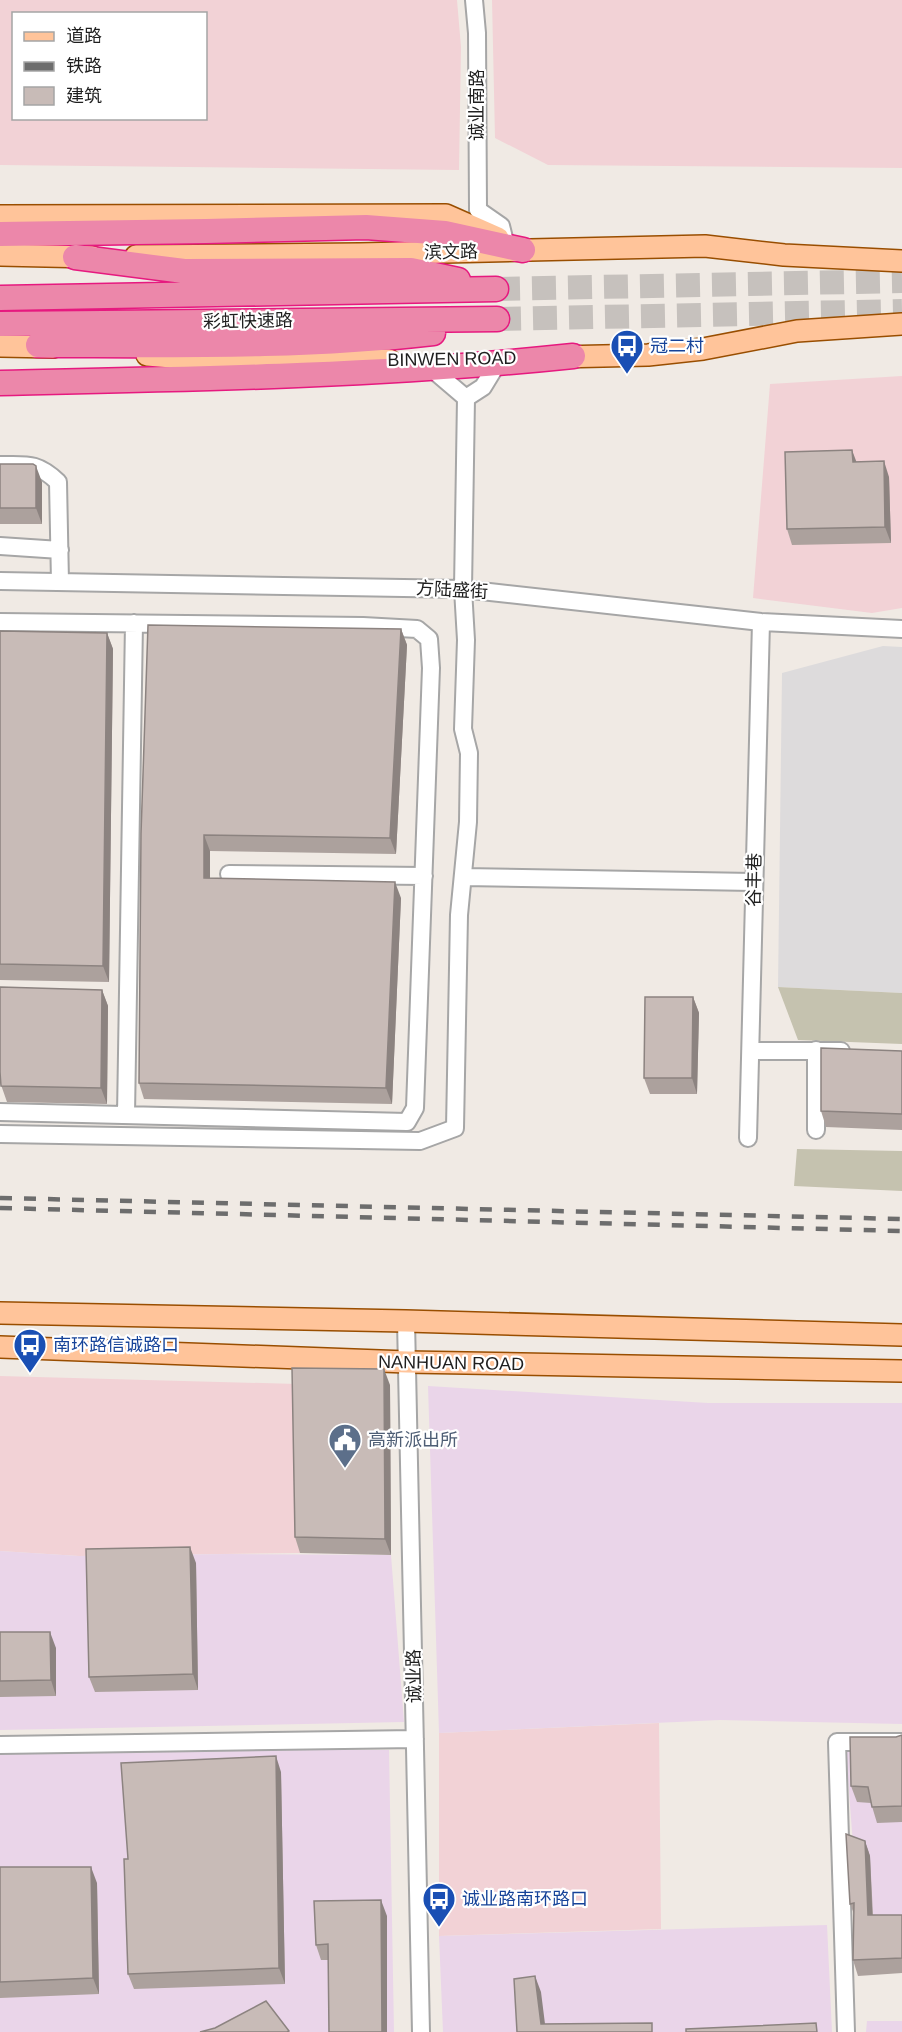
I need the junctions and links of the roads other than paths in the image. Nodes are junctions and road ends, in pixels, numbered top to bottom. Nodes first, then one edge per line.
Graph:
1 (474, 0) edge
2 (478, 210) junction
3 (0, 216) edge
4 (454, 218) junction
5 (0, 234) edge
6 (514, 246) junction
7 (0, 255) edge
8 (75, 257) junction
9 (902, 261) edge
10 (0, 298) edge
11 (0, 324) edge
12 (902, 324) edge
13 (38, 345) junction
14 (0, 346) edge
15 (573, 356) junction
16 (497, 364) junction
17 (432, 369) junction
18 (0, 383) edge
19 (466, 398) junction
20 (0, 465) edge
21 (0, 546) edge
22 (60, 550) junction
23 (0, 581) edge
24 (60, 582) junction
25 (463, 589) junction
26 (0, 622) edge
27 (761, 622) junction
28 (134, 623) junction
29 (902, 629) edge
30 (229, 874) dead end
31 (424, 876) junction
32 (463, 877) junction
33 (753, 882) junction
34 (816, 1050) junction
35 (751, 1051) junction
36 (859, 1051) edge
37 (0, 1112) edge
38 (126, 1115) junction
39 (816, 1130) dead end
40 (0, 1134) edge
41 (748, 1138) dead end
42 (0, 1313) edge
43 (406, 1321) junction
44 (902, 1335) edge
45 (0, 1347) edge
46 (407, 1362) junction
47 (902, 1371) edge
48 (415, 1739) junction
49 (902, 1742) edge
50 (0, 1745) edge
51 (421, 2032) edge
52 (846, 2032) edge

1 - 2 street, 诚业南路
2 - 4 street
2 - 6 street
3 - 4 main road
4 - 6 main road
5 - 6 highway
6 - 8 main road, 滨文路
6 - 9 main road, 滨文路
7 - 8 main road, 滨文路
8 - 10 highway, 彩虹快速路
11 - 13 highway, 彩虹快速路
12 - 15 main road, BINWEN ROAD
13 - 14 main road, BINWEN ROAD
13 - 15 main road, BINWEN ROAD
15 - 16 highway
16 - 17 highway
16 - 19 street
17 - 18 highway
17 - 19 street
19 - 25 street
20 - 22 street
21 - 22 street
22 - 24 street
23 - 24 street, 方陆盛街
24 - 25 street, 方陆盛街
25 - 27 street, 方陆盛街
25 - 32 street
26 - 28 street
27 - 29 street, 方陆盛街
27 - 33 street, 谷丰巷
28 - 31 street
28 - 38 street
30 - 31 street
31 - 38 street
32 - 33 street
32 - 40 street
33 - 35 street, 谷丰巷
34 - 35 street
34 - 36 street
34 - 39 street
35 - 41 street, 谷丰巷
37 - 38 street
42 - 43 main road
43 - 44 main road
43 - 46 street, 诚业路
45 - 46 main road, NANHUAN ROAD
46 - 47 main road, NANHUAN ROAD
46 - 48 street, 诚业路
48 - 50 street
48 - 51 street, 诚业路
49 - 52 street

